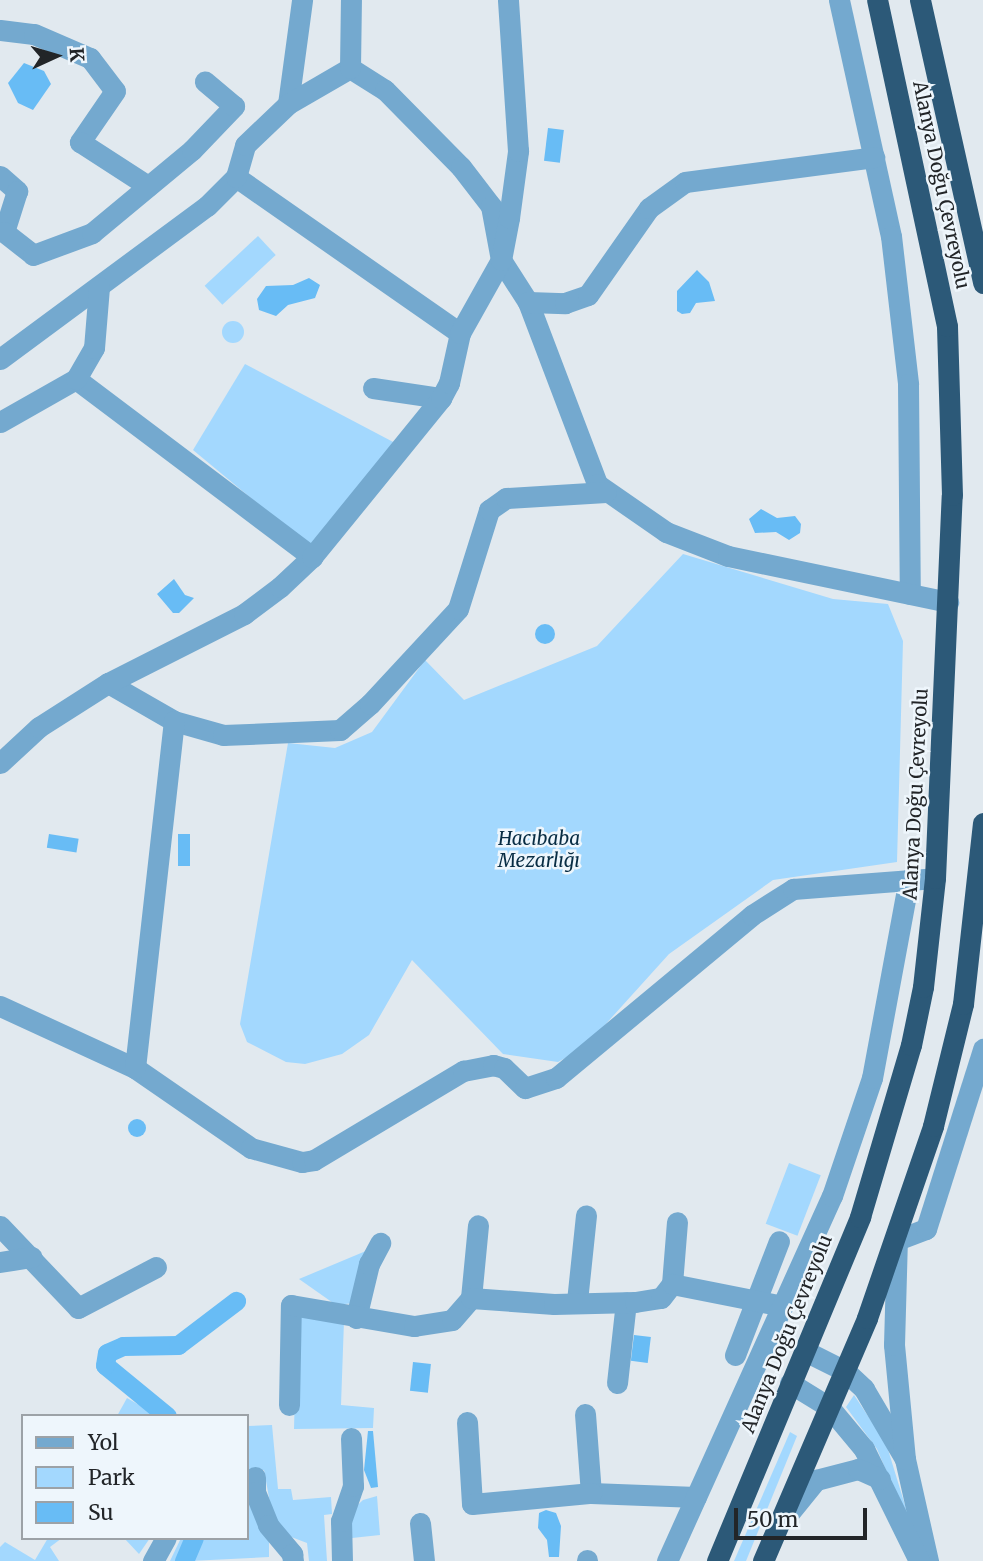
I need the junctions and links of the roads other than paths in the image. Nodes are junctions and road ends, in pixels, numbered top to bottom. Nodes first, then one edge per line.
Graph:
1 (302, 0) edge
2 (351, 0) edge
3 (508, 0) edge
4 (839, 0) edge
5 (877, 0) edge
6 (920, 0) edge
7 (0, 30) edge
8 (350, 68) junction
9 (205, 82) dead end
10 (288, 104) junction
11 (874, 157) junction
12 (0, 176) edge
13 (236, 177) junction
14 (148, 187) junction
15 (501, 260) junction
16 (983, 283) edge
17 (99, 287) junction
18 (528, 302) junction
19 (460, 332) junction
20 (0, 359) edge
21 (76, 379) junction
22 (373, 388) dead end
23 (441, 398) junction
24 (0, 422) edge
25 (606, 492) junction
26 (312, 557) junction
27 (910, 594) junction
28 (948, 602) junction
29 (108, 683) junction
30 (174, 721) junction
31 (0, 763) edge
32 (983, 823) edge
33 (935, 878) junction
34 (909, 879) junction
35 (0, 1006) edge
36 (983, 1049) edge
37 (135, 1068) junction
38 (586, 1215) dead end
39 (677, 1222) dead end
40 (478, 1225) dead end
41 (0, 1226) edge
42 (897, 1240) junction
43 (779, 1241) dead end
44 (380, 1243) dead end
45 (32, 1257) junction
46 (0, 1262) edge
47 (156, 1267) dead end
48 (672, 1284) junction
49 (471, 1298) junction
50 (756, 1299) junction
51 (577, 1301) junction
52 (626, 1302) junction
53 (783, 1306) junction
54 (356, 1318) junction
55 (805, 1351) junction
56 (736, 1355) dead end
57 (845, 1371) junction
58 (617, 1383) dead end
59 (790, 1383) junction
60 (289, 1405) dead end
61 (829, 1407) junction
62 (585, 1415) dead end
63 (467, 1422) dead end
64 (351, 1438) dead end
65 (905, 1459) junction
66 (255, 1477) dead end
67 (880, 1479) junction
68 (591, 1493) junction
69 (696, 1497) junction
70 (421, 1523) dead end
71 (775, 1533) junction
72 (165, 1540) edge
73 (153, 1561) edge
74 (293, 1561) edge
75 (342, 1561) edge
76 (424, 1561) edge
77 (667, 1561) edge
78 (717, 1561) edge
79 (763, 1561) edge
80 (919, 1561) edge
81 (928, 1561) edge

1 - 10 street
2 - 8 street
3 - 15 street
4 - 11 street
5 - 28 highway, Alanya Doğu Çevreyolu
6 - 16 highway, Alanya Doğu Çevreyolu
7 - 14 street
8 - 10 street
8 - 15 street
9 - 14 street
10 - 13 street
11 - 18 street
11 - 27 street
12 - 14 street
13 - 17 street
13 - 19 street
15 - 18 street
15 - 19 street
17 - 20 street
17 - 21 street
18 - 25 street
19 - 23 street
21 - 24 street
21 - 26 street
22 - 23 street
23 - 26 street
25 - 27 street
25 - 30 street
26 - 29 street
27 - 28 street
28 - 33 highway, Alanya Doğu Çevreyolu
29 - 30 street
29 - 31 street
30 - 37 street
32 - 42 highway
33 - 34 street
33 - 55 highway, Alanya Doğu Çevreyolu
34 - 37 street
34 - 53 street
35 - 37 street
36 - 42 street
38 - 51 street
39 - 48 street
40 - 49 street
41 - 45 street
42 - 57 highway
42 - 65 street
43 - 50 street
44 - 54 street
45 - 46 street
45 - 47 street
48 - 50 street
48 - 52 street
49 - 51 street
49 - 54 street
50 - 53 street
50 - 56 street
51 - 52 street
52 - 58 street
53 - 69 street
54 - 60 street
55 - 57 street
55 - 59 highway, Alanya Doğu Çevreyolu
57 - 61 highway
57 - 65 street
59 - 61 street
59 - 78 highway, Alanya Doğu Çevreyolu
61 - 67 street
61 - 71 highway
62 - 68 street
63 - 68 street
64 - 75 street
65 - 81 street
66 - 74 street
67 - 71 street
67 - 80 street
68 - 69 street
69 - 77 street
70 - 76 street
71 - 79 highway
72 - 73 street

